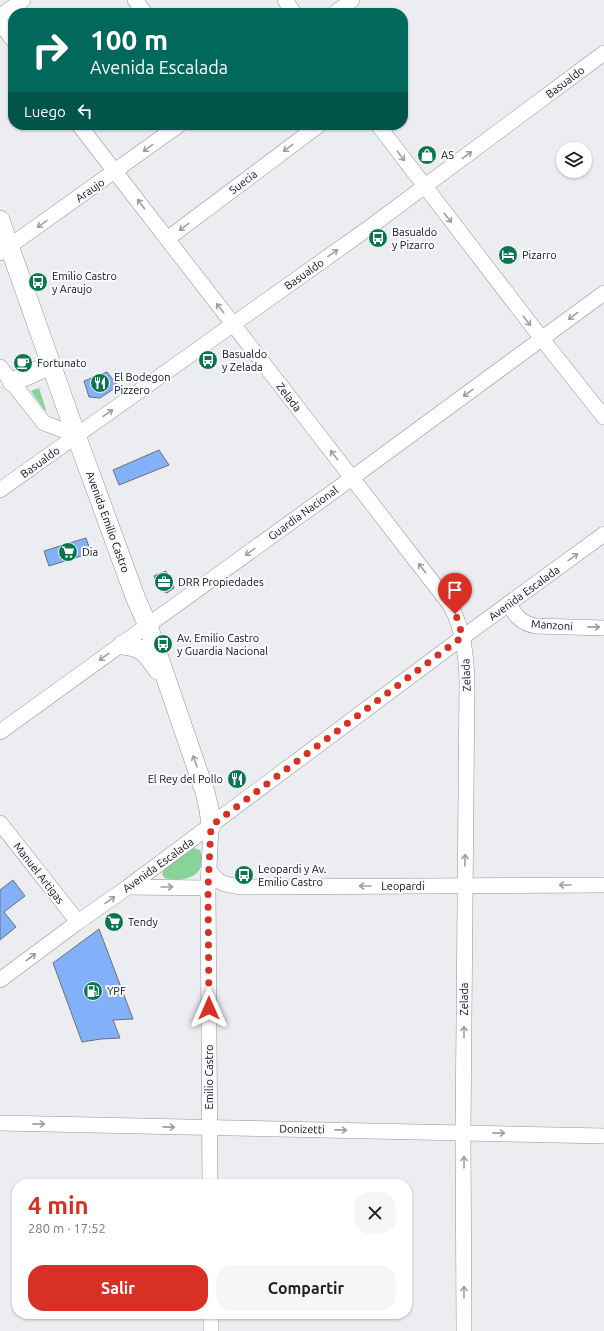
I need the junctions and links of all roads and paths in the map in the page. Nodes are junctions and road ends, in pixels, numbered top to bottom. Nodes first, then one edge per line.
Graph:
1 (23, 0) edge
2 (135, 0) edge
3 (352, 0) edge
4 (12, 8) edge
5 (141, 8) edge
6 (342, 8) edge
7 (0, 23) edge
8 (8, 33) edge
9 (604, 53) edge
10 (84, 130) edge
11 (172, 130) edge
12 (312, 130) edge
13 (382, 130) edge
14 (116, 172) junction
15 (424, 187) junction
16 (0, 220) edge
17 (167, 239) junction
18 (5, 250) edge
19 (604, 293) edge
20 (233, 324) junction
21 (542, 339) junction
22 (51, 365) junction
23 (0, 367) edge
24 (12, 382) junction
25 (603, 415) edge
26 (76, 435) junction
27 (352, 478) junction
28 (0, 490) edge
29 (604, 534) edge
30 (508, 604) junction
31 (148, 626) junction
32 (604, 628) edge
33 (462, 637) junction
34 (122, 644) junction
35 (167, 683) junction
36 (0, 732) edge
37 (0, 824) edge
38 (211, 826) junction
39 (209, 870) junction
40 (604, 885) edge
41 (465, 886) junction
42 (128, 887) junction
43 (208, 888) junction
44 (78, 922) junction
45 (0, 980) edge
46 (0, 1123) edge
47 (210, 1128) junction
48 (464, 1132) junction
49 (604, 1136) edge
50 (210, 1179) edge
51 (211, 1319) edge
52 (211, 1331) edge
53 (464, 1331) edge

1 - 4 street
2 - 5 street
3 - 6 street
7 - 8 street
15 -> 9 street, Basualdo
10 - 14 street, Zelada
11 -> 14 street, Araujo
12 -> 17 street, Suecia
13 -> 15 street
17 -> 14 street, Zelada
14 -> 18 street, Araujo
20 -> 15 street, Basualdo
15 -> 21 street
16 - 18 main road, Avenida Emilio Castro
20 -> 17 street, Zelada
18 - 22 main road, Avenida Emilio Castro
19 -> 21 street, Guardia Nacional
26 -> 20 street, Basualdo
27 -> 20 street, Zelada
21 - 25 street
21 -> 27 street, Guardia Nacional
22 - 24 main road
22 - 26 main road, Avenida Emilio Castro
23 - 24 street
24 - 26 street
26 - 28 street, Basualdo
26 - 31 main road, Avenida Emilio Castro
27 -> 31 street, Guardia Nacional
33 -> 27 street, Zelada
30 -> 29 street, Avenida Escalada
30 -> 32 street, Manzoni
30 - 33 street, Avenida Escalada
31 - 34 street, Guardia Nacional
31 - 35 main road, Avenida Emilio Castro
33 - 38 street, Avenida Escalada
41 -> 33 street, Zelada
34 - 35 main road
34 -> 36 street, Guardia Nacional
38 -> 35 main road, Avenida Emilio Castro
37 - 44 street, Manuel Artigas
38 - 39 street, Emilio Castro
38 - 42 street, Avenida Escalada
41 -> 39 street, Leopardi
39 - 43 street, Emilio Castro
40 -> 41 street, Leopardi
48 -> 41 street, Zelada
42 -> 43 street
44 -> 42 street, Avenida Escalada
43 - 47 street, Emilio Castro
45 -> 44 street, Avenida Escalada
46 -> 47 street, Donizetti
47 -> 48 street, Donizetti
47 - 50 street, Emilio Castro
48 -> 49 street, Donizetti
53 -> 48 street, Zelada
51 - 52 street

